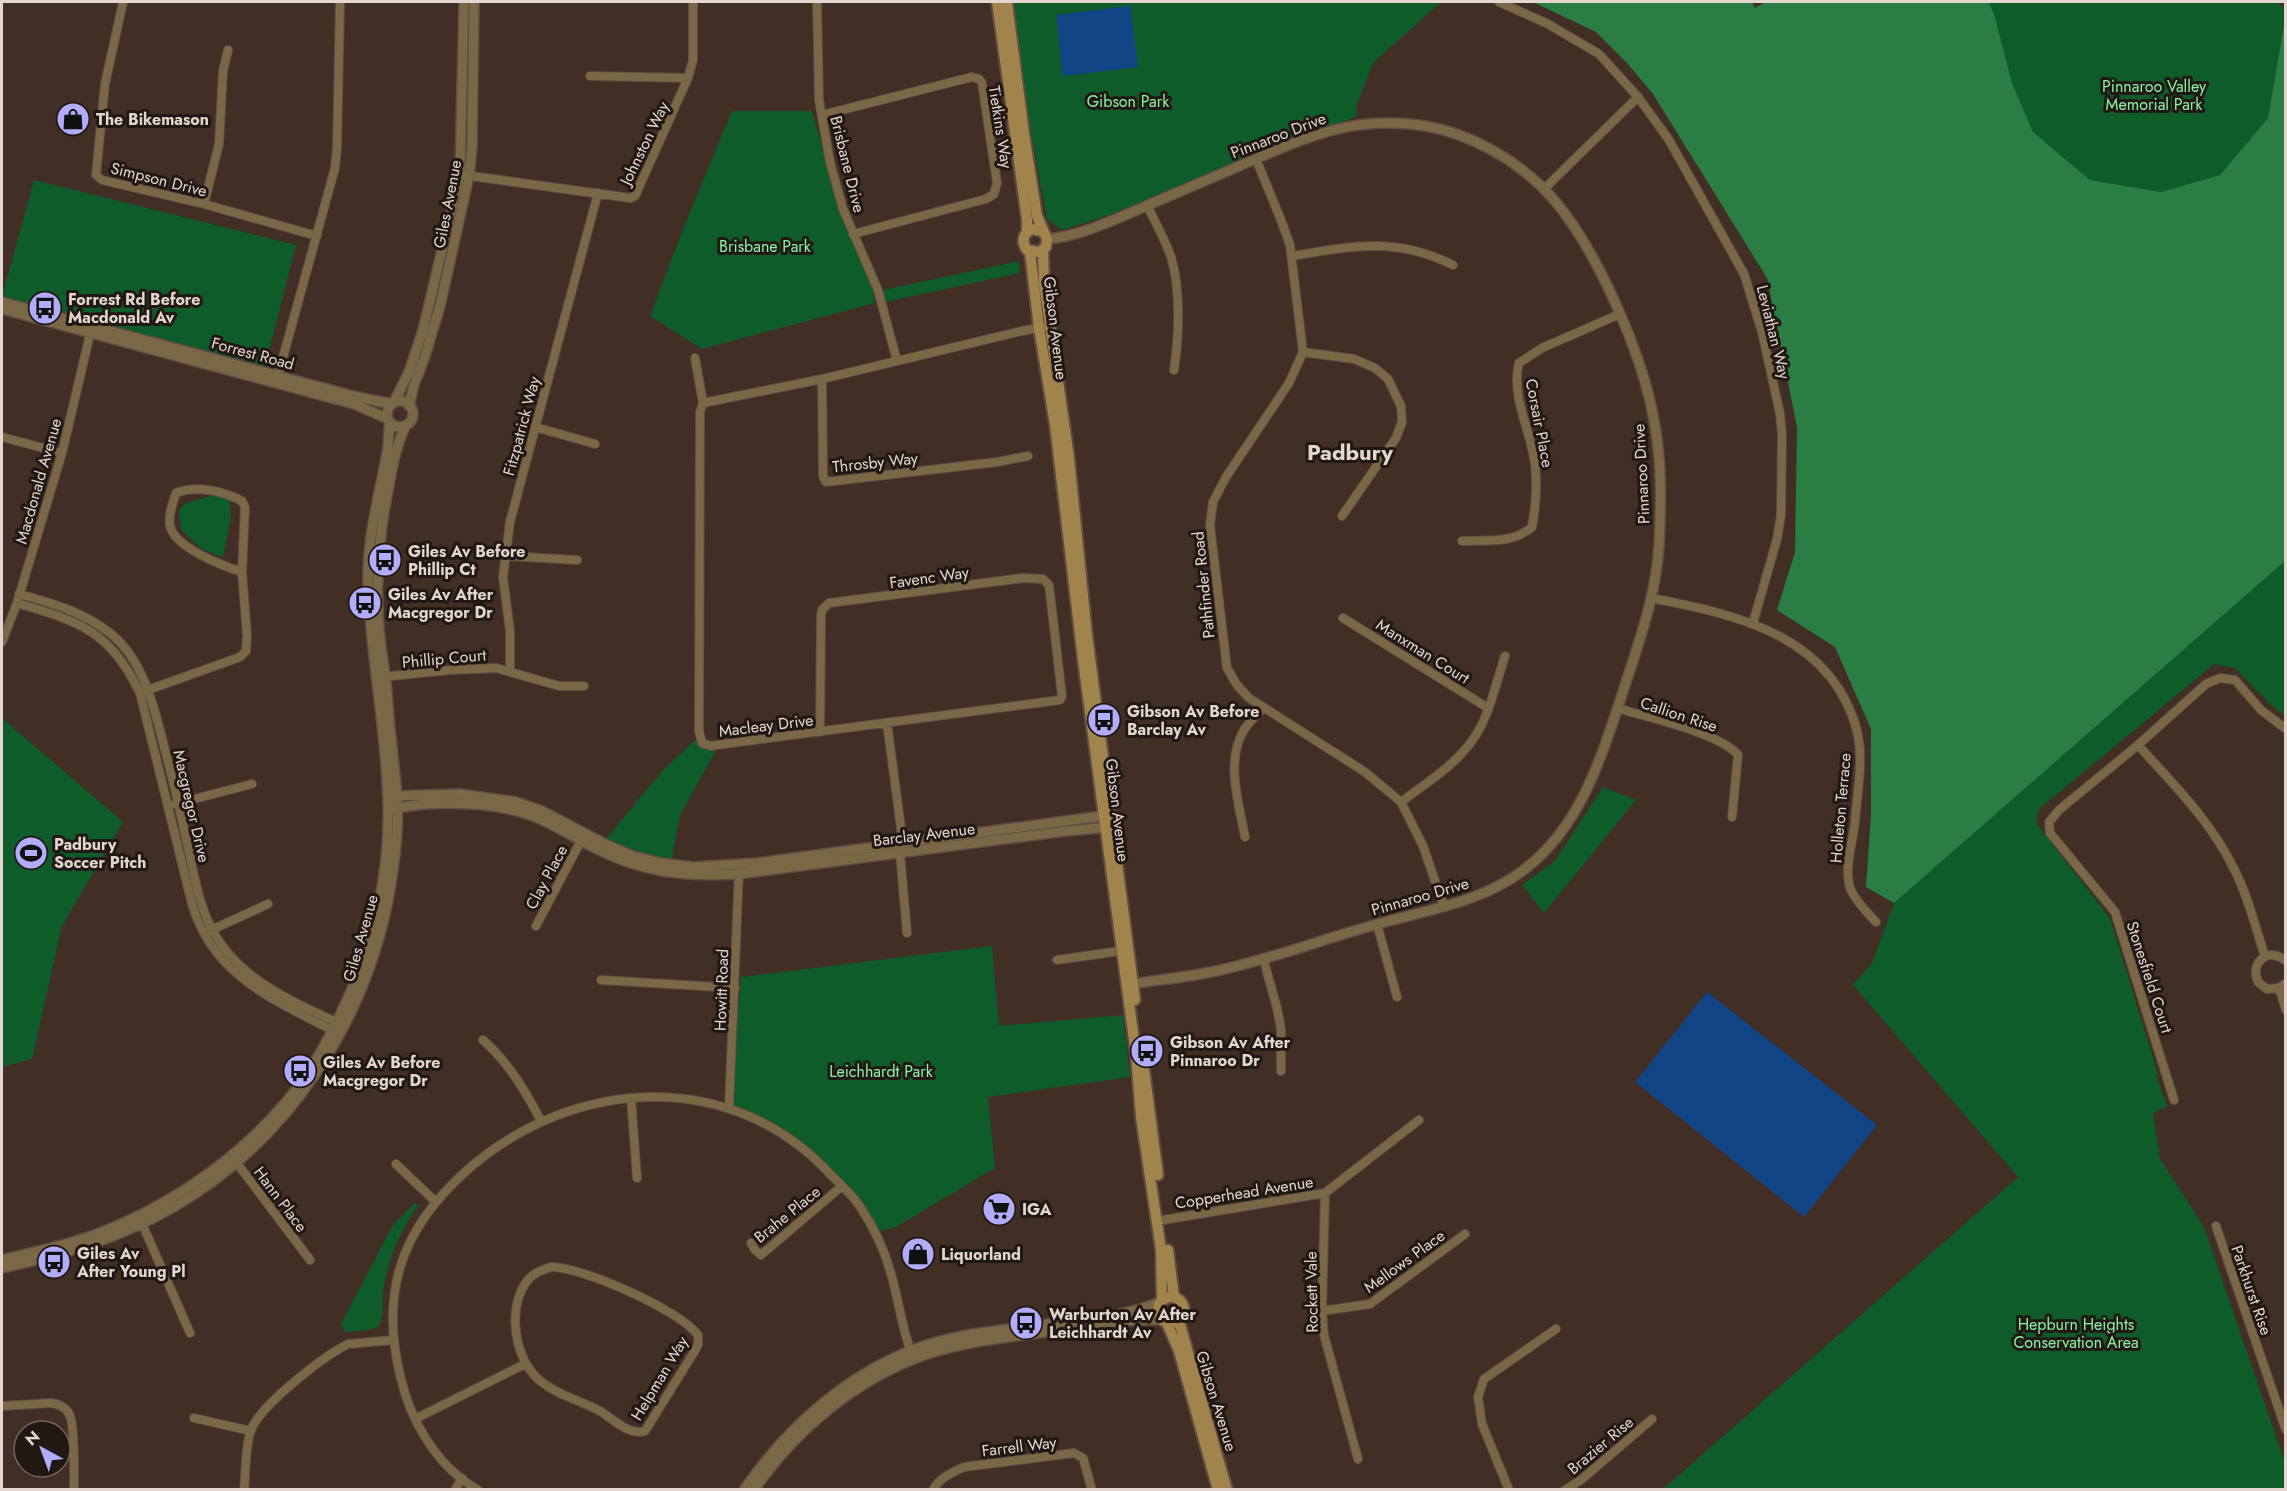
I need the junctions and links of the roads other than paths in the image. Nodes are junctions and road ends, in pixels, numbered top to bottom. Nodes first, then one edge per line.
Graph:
1 (123, 2) edge
2 (340, 2) edge
3 (464, 2) edge
4 (474, 2) edge
5 (693, 2) edge
6 (817, 2) edge
7 (997, 2) edge
8 (1007, 2) edge
9 (1499, 2) edge
10 (228, 50) dead end
11 (590, 76) dead end
12 (688, 78) junction
13 (1638, 97) junction
14 (822, 115) junction
15 (1256, 159) junction
16 (465, 175) junction
17 (1544, 189) junction
18 (598, 193) junction
19 (204, 204) junction
20 (1147, 205) junction
21 (1027, 231) junction
22 (853, 234) junction
23 (1045, 235) junction
24 (317, 236) junction
25 (1043, 250) junction
26 (1030, 252) junction
27 (1292, 256) junction
28 (1453, 265) dead end
29 (2, 302) edge
30 (2, 309) edge
31 (1620, 314) junction
32 (1045, 327) junction
33 (91, 329) junction
34 (1303, 352) junction
35 (695, 358) dead end
36 (897, 361) junction
37 (1174, 370) dead end
38 (277, 379) junction
39 (822, 379) junction
40 (393, 403) junction
41 (703, 403) junction
42 (409, 406) junction
43 (389, 421) junction
44 (406, 425) junction
45 (536, 427) junction
46 (2, 437) edge
47 (595, 444) dead end
48 (63, 453) junction
49 (1028, 456) dead end
50 (1342, 516) dead end
51 (1462, 541) dead end
52 (506, 556) junction
53 (577, 560) dead end
54 (242, 572) junction
55 (19, 594) junction
56 (1651, 598) junction
57 (17, 603) junction
58 (1343, 618) dead end
59 (1753, 622) junction
60 (2, 642) edge
61 (1505, 656) dead end
62 (510, 671) junction
63 (381, 677) junction
64 (584, 686) dead end
65 (144, 691) junction
66 (1062, 696) joint
67 (1263, 708) junction
68 (1488, 708) junction
69 (1617, 708) junction
70 (887, 723) junction
71 (2286, 729) edge
72 (820, 732) junction
73 (2138, 745) junction
74 (252, 784) dead end
75 (392, 796) junction
76 (1401, 802) junction
77 (179, 803) junction
78 (168, 805) junction
79 (393, 808) junction
80 (1108, 815) junction
81 (1732, 817) dead end
82 (1110, 827) junction
83 (582, 837) junction
84 (1245, 837) dead end
85 (902, 848) junction
86 (739, 869) junction
87 (268, 904) dead end
88 (1444, 907) junction
89 (1876, 922) dead end
90 (1377, 924) junction
91 (536, 926) dead end
92 (212, 930) junction
93 (907, 933) dead end
94 (203, 934) junction
95 (1126, 950) junction
96 (2265, 956) junction
97 (1263, 958) junction
98 (1057, 960) dead end
99 (2286, 961) edge
100 (601, 980) dead end
101 (1130, 985) junction
102 (2282, 985) edge
103 (735, 988) junction
104 (1397, 997) dead end
105 (2286, 1010) edge
106 (339, 1028) junction
107 (483, 1040) dead end
108 (1281, 1071) dead end
109 (632, 1098) junction
110 (2174, 1100) dead end
111 (729, 1108) junction
112 (541, 1120) junction
113 (1419, 1120) dead end
114 (233, 1159) junction
115 (396, 1164) dead end
116 (637, 1178) dead end
117 (842, 1186) junction
118 (1325, 1192) junction
119 (436, 1202) junction
120 (140, 1220) junction
121 (1160, 1220) junction
122 (2216, 1226) dead end
123 (1465, 1234) dead end
124 (751, 1243) dead end
125 (2, 1260) edge
126 (310, 1260) dead end
127 (2, 1268) edge
128 (1174, 1297) junction
129 (1161, 1301) junction
130 (1322, 1311) junction
131 (1164, 1321) junction
132 (1179, 1321) junction
133 (1556, 1329) dead end
134 (190, 1333) dead end
135 (393, 1340) junction
136 (912, 1356) junction
137 (525, 1364) junction
138 (2, 1406) edge
139 (194, 1418) dead end
140 (415, 1419) junction
141 (1652, 1419) dead end
142 (2286, 1430) edge
143 (251, 1431) junction
144 (1358, 1459) dead end
145 (462, 1478) junction
146 (74, 1490) edge
147 (244, 1490) edge
148 (455, 1490) edge
149 (478, 1490) edge
150 (744, 1490) edge
151 (754, 1490) edge
152 (933, 1490) edge
153 (1092, 1490) edge
154 (1218, 1490) edge
155 (1227, 1490) edge
156 (1509, 1490) edge
157 (1565, 1490) edge

1 - 19 street, Simpson Drive
2 - 24 street
3 - 16 street, Giles Avenue
4 - 16 street, Giles Avenue
5 - 12 street, Johnston Way
6 - 14 street, Brisbane Drive
7 - 21 main road
8 - 23 main road
9 - 13 street, Leviathan Way
10 - 19 street
11 - 12 street
12 - 18 street, Johnston Way
13 - 17 street
13 - 59 street, Leviathan Way
14 - 22 street, Brisbane Drive
14 - 22 street, Tietkins Way
15 - 17 street, Pinnaroo Drive
15 - 20 street, Pinnaroo Drive
15 - 27 street
16 - 18 street, Johnston Way
16 - 40 street, Giles Avenue
16 - 42 street, Giles Avenue
17 - 31 street, Pinnaroo Drive
18 - 45 street, Fitzpatrick Way
19 - 24 street, Simpson Drive
20 - 23 street, Pinnaroo Drive
20 - 37 street
21 - 23 main road
21 - 26 main road
22 - 36 street, Brisbane Drive
23 - 25 main road
24 - 38 street
25 - 26 main road
25 - 32 main road, Gibson Avenue
26 - 32 main road, Gibson Avenue
27 - 28 street
27 - 34 street
29 - 33 street, Forrest Road
30 - 33 street, Forrest Road
31 - 51 street, Corsair Place
31 - 56 street, Pinnaroo Drive
32 - 36 street
32 - 80 main road, Gibson Avenue
33 - 38 street, Forrest Road
33 - 48 street, Macdonald Avenue
34 - 50 street
34 - 67 street, Pathfinder Road
35 - 41 street, Macleay Drive
36 - 39 street
38 - 40 street, Forrest Road
38 - 43 street, Forrest Road
39 - 41 street
39 - 49 street, Throsby Way
40 - 42 street
40 - 43 street
41 - 72 street, Macleay Drive
42 - 44 street
43 - 44 street
43 - 63 street, Giles Avenue
44 - 63 street, Giles Avenue
45 - 47 street
45 - 52 street, Fitzpatrick Way
46 - 48 street
48 - 55 street, Macdonald Avenue
52 - 53 street
52 - 62 street, Fitzpatrick Way
54 - 54 street
54 - 65 street
55 - 57 street, Macdonald Avenue
55 - 65 street, Macgregor Drive
56 - 59 street, Holleton Terrace
56 - 69 street, Pinnaroo Drive
57 - 60 street, Macdonald Avenue
57 - 65 street, Macgregor Drive
58 - 68 street, Manxman Court
59 - 89 street, Holleton Terrace
61 - 68 street
62 - 63 street, Phillip Court
62 - 64 street, Phillip Court
63 - 75 street, Giles Avenue
65 - 77 street, Macgregor Drive
65 - 78 street, Macgregor Drive
66 - 70 street, Macleay Drive
66 - 72 street, Favenc Way
67 - 76 street, Pathfinder Road
67 - 84 street
68 - 76 street
69 - 81 street, Callion Rise
69 - 88 street, Pinnaroo Drive
70 - 72 street, Macleay Drive
70 - 85 street
71 - 73 street, Stonesfield Court
73 - 96 street
73 - 110 street, Stonesfield Court
74 - 77 street
75 - 79 street, Giles Avenue
75 - 83 street, Barclay Avenue
76 - 88 street, Pathfinder Road
77 - 78 street
77 - 92 street, Macgregor Drive
78 - 94 street, Macgregor Drive
79 - 83 street, Barclay Avenue
79 - 106 street, Giles Avenue
80 - 82 main road, Gibson Avenue
80 - 85 street, Barclay Avenue
82 - 85 street, Barclay Avenue
82 - 95 main road, Gibson Avenue
83 - 86 street, Barclay Avenue
83 - 91 street, Clay Place
85 - 86 street, Barclay Avenue
85 - 93 street
86 - 103 street, Howitt Road
87 - 92 street
88 - 90 street, Pinnaroo Drive
90 - 97 street, Pinnaroo Drive
90 - 104 street
92 - 94 street
92 - 106 street, Macgregor Drive
94 - 106 street, Macgregor Drive
95 - 98 street
95 - 101 main road, Gibson Avenue
96 - 99 street
96 - 102 street
97 - 101 street, Pinnaroo Drive
97 - 108 street
100 - 103 street
101 - 121 main road, Gibson Avenue
102 - 105 street
103 - 111 street, Howitt Road
106 - 114 street, Giles Avenue
107 - 112 street
109 - 111 street
109 - 112 street
109 - 116 street
111 - 117 street
112 - 119 street
113 - 118 street, Copperhead Avenue
114 - 120 street, Giles Avenue
114 - 126 street, Hann Place
115 - 119 street
117 - 124 street, Brahe Place
117 - 136 street
118 - 121 street, Copperhead Avenue
118 - 130 street, Rockett Vale
119 - 135 street
120 - 125 street, Giles Avenue
120 - 127 street, Giles Avenue
120 - 134 street
121 - 128 main road, Gibson Avenue
121 - 129 main road, Gibson Avenue
122 - 142 street, Parkhurst Rise
123 - 130 street, Mellows Place
128 - 129 main road
128 - 132 main road
129 - 131 main road
129 - 136 street
130 - 144 street, Rockett Vale
131 - 132 main road
131 - 136 street
131 - 154 main road, Gibson Avenue
132 - 155 main road, Gibson Avenue
133 - 156 street
135 - 140 street
135 - 143 street
136 - 150 street
136 - 151 street
137 - 137 street, Helpman Way
137 - 140 street
138 - 146 street
139 - 143 street
140 - 145 street
141 - 157 street, Brazier Rise
143 - 147 street
145 - 148 street
145 - 149 street
152 - 153 street, Farrell Way

